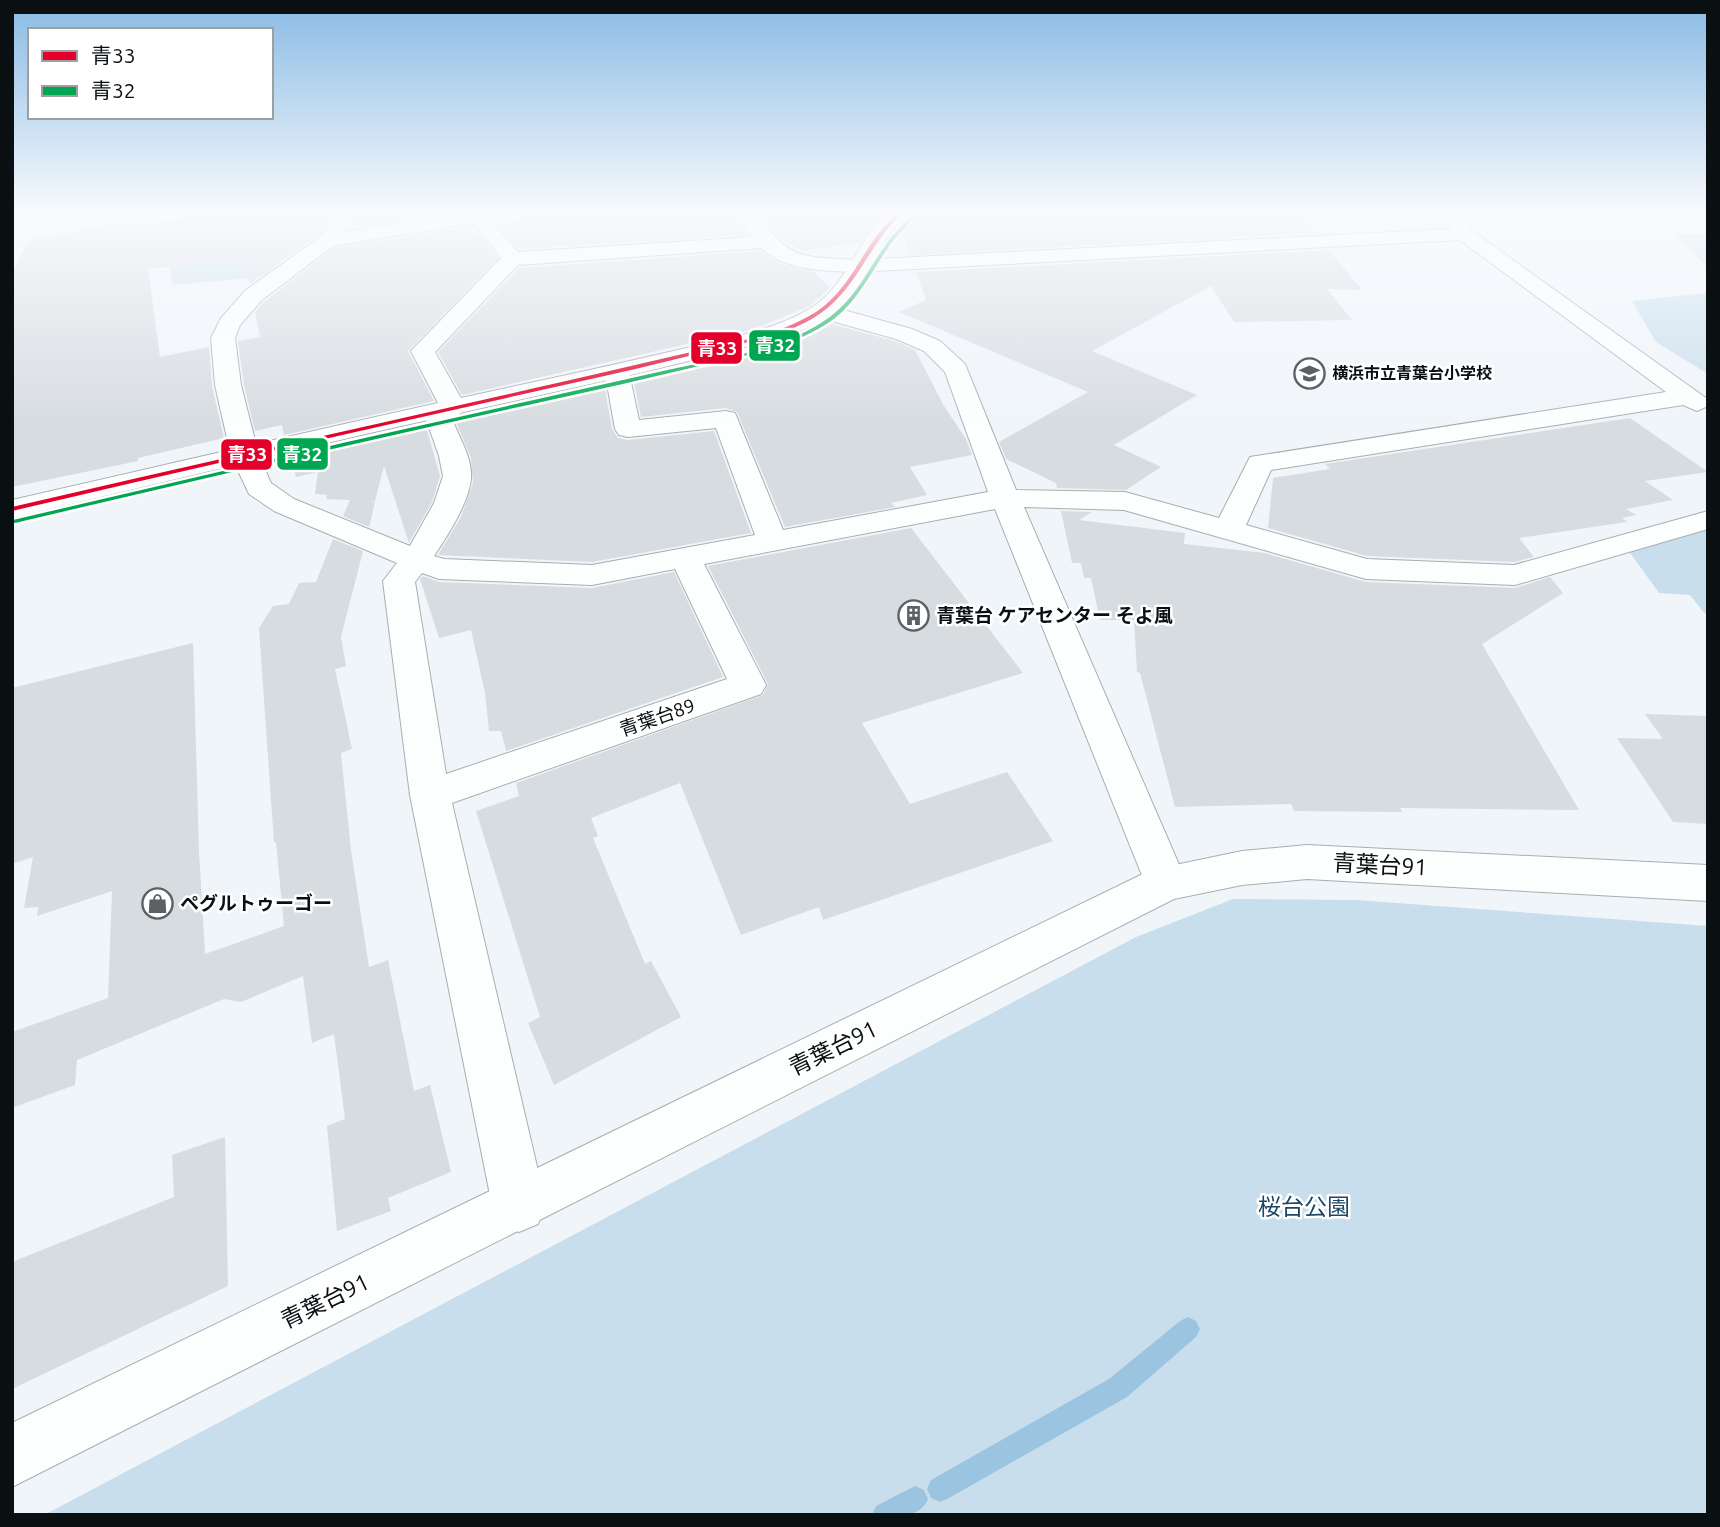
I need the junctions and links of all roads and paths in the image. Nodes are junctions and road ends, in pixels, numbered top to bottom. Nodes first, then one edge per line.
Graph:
1 (271, 282) edge
2 (490, 282) edge
3 (849, 282) edge
4 (1530, 282) edge
5 (822, 311) junction
6 (617, 373) junction
7 (1696, 403) edge
8 (453, 407) junction
9 (244, 456) junction
10 (1005, 498) junction
11 (12, 509) edge
12 (1708, 520) edge
13 (1228, 531) junction
14 (772, 540) junction
15 (685, 556) junction
16 (417, 560) junction
17 (430, 795) junction
18 (1166, 883) junction
19 (1708, 883) edge
20 (519, 1205) junction
21 (12, 1456) edge

1 - 9 street
2 - 8 street
3 - 5 street
4 - 7 street
5 - 6 street
5 - 10 street
6 - 8 street
6 - 14 street
7 - 13 street
8 - 9 street
8 - 16 street
9 - 11 street
9 - 16 street
10 - 13 street
10 - 14 street
10 - 18 street
12 - 13 street
14 - 15 street
15 - 16 street
15 - 17 street, 青葉台89
16 - 17 street
17 - 20 street
18 - 19 street, 青葉台91
18 - 20 street, 青葉台91
20 - 21 street, 青葉台91

